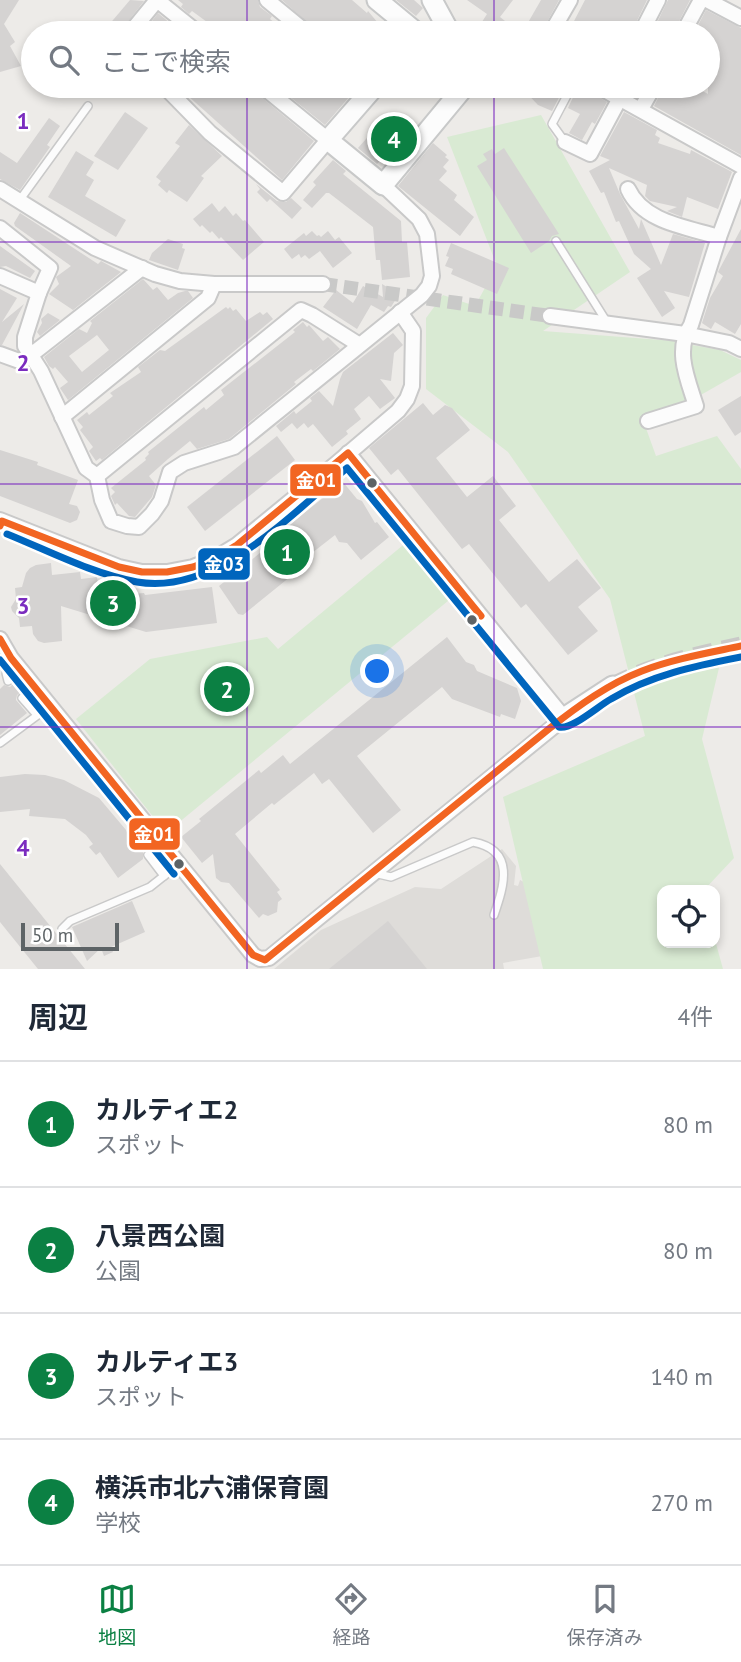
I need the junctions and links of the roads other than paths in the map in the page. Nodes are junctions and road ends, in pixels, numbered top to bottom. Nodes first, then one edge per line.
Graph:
1 (267, 0) edge
2 (377, 0) edge
3 (570, 0) edge
4 (659, 0) edge
5 (701, 0) edge
6 (707, 0) edge
7 (439, 4) edge
8 (739, 12) edge
9 (140, 21) edge
10 (183, 21) edge
11 (292, 21) edge
12 (403, 21) edge
13 (427, 21) edge
14 (445, 21) edge
15 (558, 21) edge
16 (648, 21) edge
17 (690, 21) edge
18 (175, 98) edge
19 (277, 98) edge
20 (363, 98) edge
21 (456, 98) edge
22 (566, 98) edge
23 (608, 98) edge
24 (623, 98) edge
25 (647, 98) edge
26 (88, 106) dead end
27 (641, 109) junction
28 (328, 140) junction
29 (565, 142) joint
30 (741, 166) edge
31 (741, 178) edge
32 (383, 185) junction
33 (628, 188) dead end
34 (1, 192) edge
35 (19, 202) junction
36 (0, 228) edge
37 (719, 237) junction
38 (555, 241) dead end
39 (142, 268) junction
40 (0, 276) edge
41 (214, 284) junction
42 (323, 284) tunnel mouth
43 (39, 293) junction
44 (400, 313) junction
45 (550, 316) tunnel mouth
46 (608, 324) junction
47 (685, 334) junction
48 (358, 344) junction
49 (741, 349) edge
50 (0, 354) edge
51 (30, 354) junction
52 (62, 417) junction
53 (648, 421) dead end
54 (348, 453) junction
55 (97, 476) junction
56 (1, 522) edge
57 (0, 639) edge
58 (16, 664) junction
59 (8, 681) dead end
60 (613, 686) tunnel mouth
61 (22, 698) dead end
62 (50, 706) junction
63 (37, 715) junction
64 (564, 718) junction
65 (0, 743) edge
66 (145, 821) junction
67 (136, 840) dead end
68 (148, 855) dead end
69 (179, 864) junction
70 (374, 873) junction
71 (164, 876) junction
72 (494, 915) dead end
73 (62, 929) dead end

1 - 11 street
2 - 12 street
3 - 15 street
4 - 16 street
5 - 17 street
6 - 8 street
7 - 13 street
7 - 14 street
9 - 10 street
18 - 28 street
19 - 28 street
20 - 28 street
21 - 32 street
22 - 29 lane
23 - 29 street
24 - 27 street
25 - 27 street
26 - 35 lane
27 - 30 street
28 - 32 street
31 - 37 street
32 - 44 street
33 - 37 street
34 - 35 street
35 - 39 street
36 - 43 street
37 - 47 street
38 - 46 lane
39 - 41 street
39 - 51 street
40 - 43 street
41 - 42 street
41 - 52 street
43 - 51 street
44 - 48 street
44 - 54 street
45 - 46 street
46 - 47 street
47 - 49 street
47 - 53 street
48 - 55 street
48 - 55 street
50 - 51 street
51 - 52 street
52 - 55 street
54 - 56 street
54 - 64 street
57 - 58 street
58 - 59 lane
58 - 62 street
60 - 64 street
61 - 63 lane
62 - 63 lane
62 - 66 street
63 - 65 lane
64 - 70 street
66 - 67 lane
66 - 69 street
68 - 71 lane
69 - 70 street
69 - 71 lane
70 - 72 lane
71 - 73 lane

